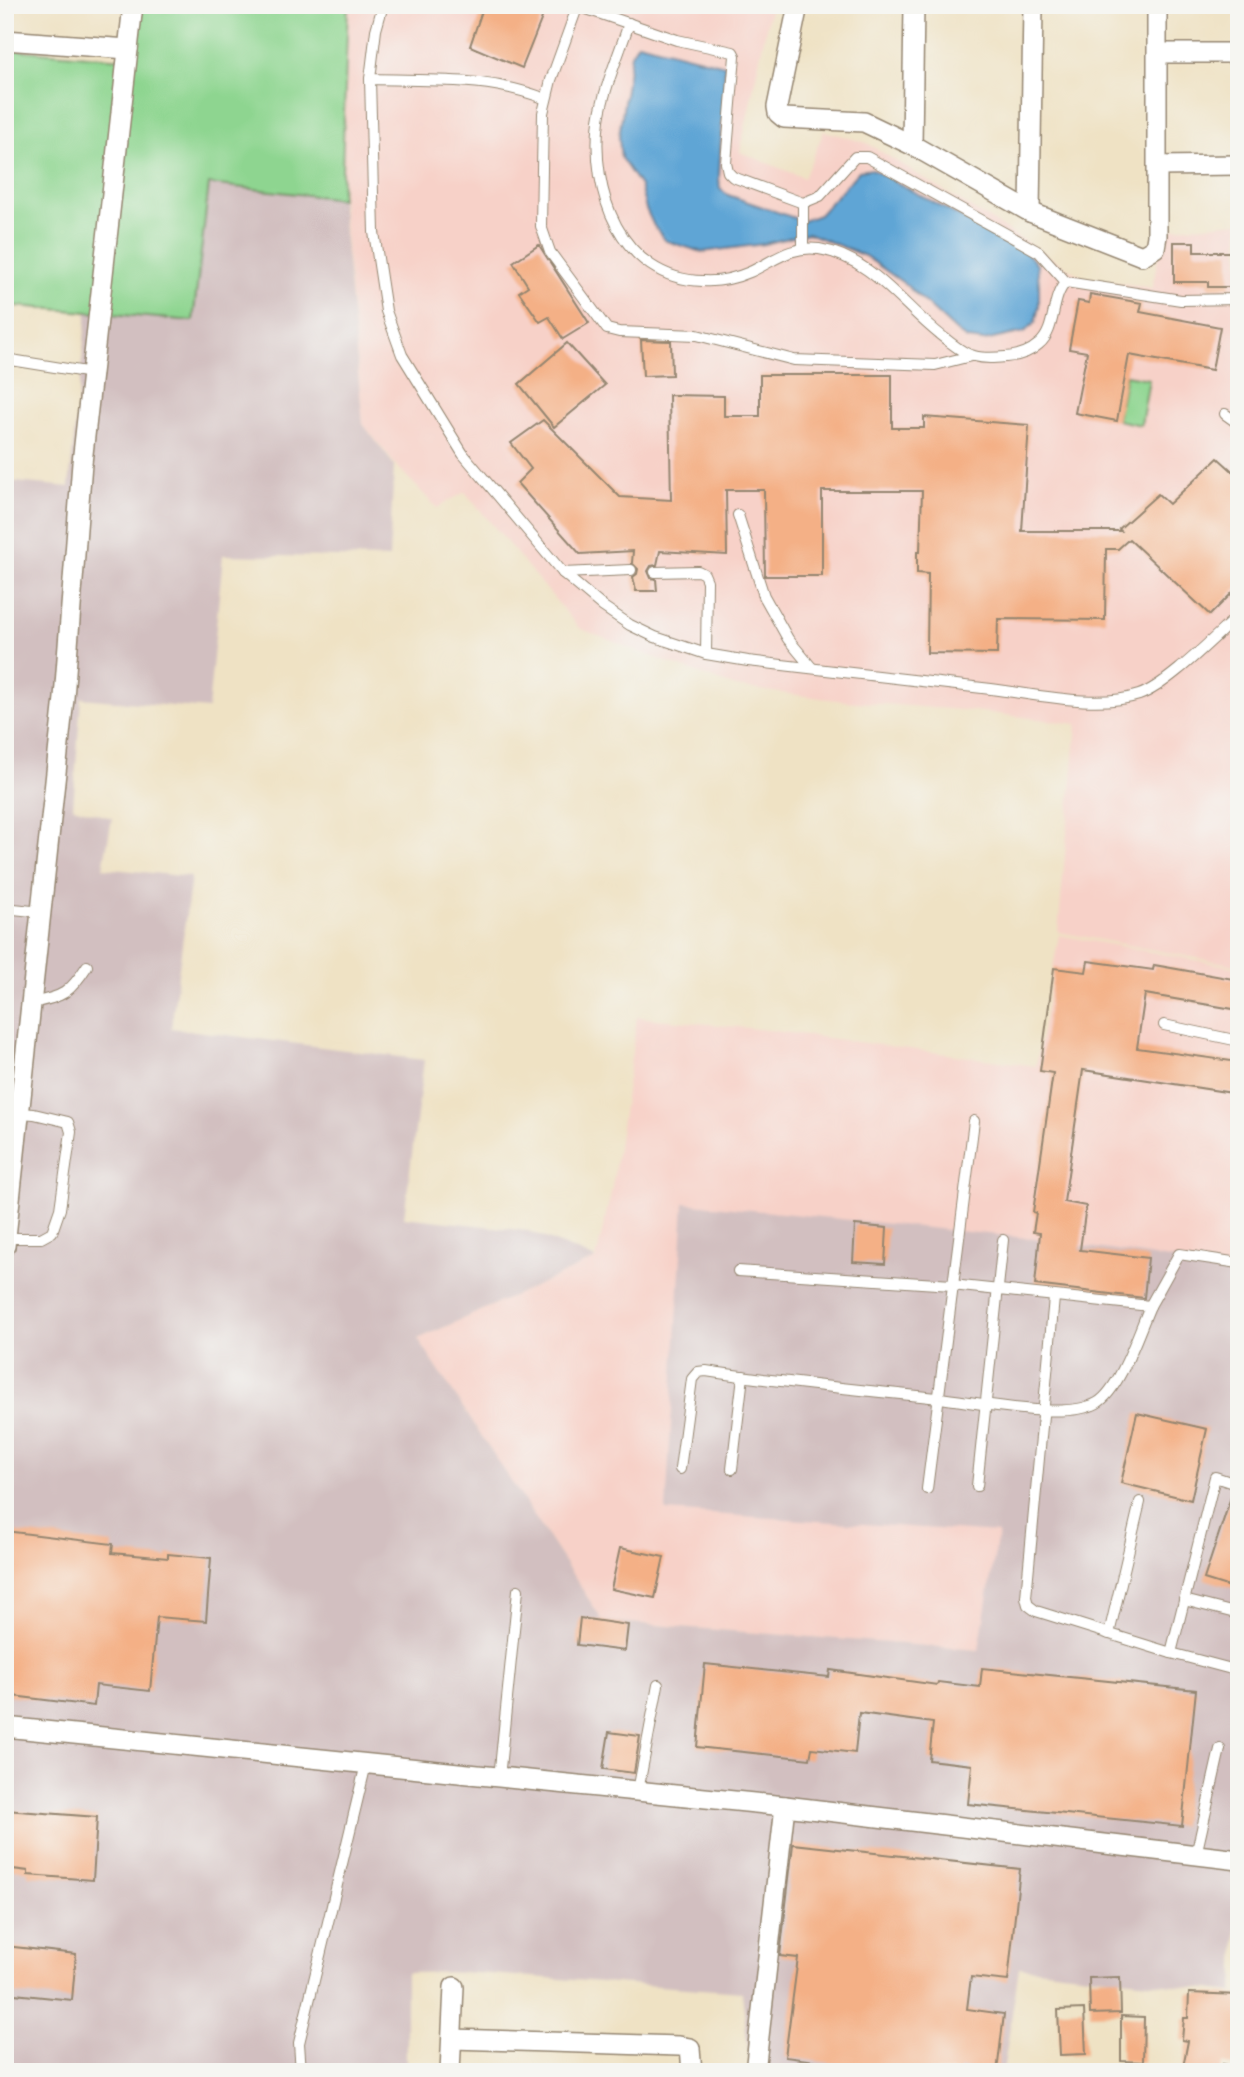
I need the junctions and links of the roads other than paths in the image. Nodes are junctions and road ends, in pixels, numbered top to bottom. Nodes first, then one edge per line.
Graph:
1 (132, 5) edge
2 (383, 5) edge
3 (798, 5) edge
4 (914, 5) edge
5 (1033, 5) edge
6 (1157, 5) edge
7 (578, 6) edge
8 (629, 23) junction
9 (5, 40) edge
10 (128, 49) junction
11 (1158, 53) junction
12 (1239, 53) edge
13 (370, 79) junction
14 (546, 99) junction
15 (912, 145) junction
16 (1239, 165) edge
17 (1158, 166) junction
18 (803, 203) junction
19 (1030, 212) junction
20 (804, 243) junction
21 (1066, 282) junction
22 (1239, 299) edge
23 (971, 356) junction
24 (5, 359) edge
25 (92, 373) junction
26 (1225, 414) dead end
27 (1239, 424) edge
28 (738, 515) dead end
29 (631, 570) dead end
30 (655, 572) dead end
31 (563, 573) junction
32 (1239, 615) edge
33 (706, 653) junction
34 (812, 668) junction
35 (5, 908) edge
36 (41, 912) junction
37 (87, 966) dead end
38 (32, 1003) junction
39 (1164, 1026) dead end
40 (1239, 1041) edge
41 (20, 1113) junction
42 (974, 1121) dead end
43 (9, 1185) edge
44 (1003, 1240) dead end
45 (6, 1242) edge
46 (1239, 1263) edge
47 (738, 1271) dead end
48 (952, 1285) junction
49 (997, 1290) junction
50 (1054, 1298) junction
51 (1150, 1306) junction
52 (743, 1376) junction
53 (938, 1398) junction
54 (986, 1404) junction
55 (1042, 1410) junction
56 (732, 1468) dead end
57 (680, 1469) dead end
58 (1239, 1485) edge
59 (977, 1486) dead end
60 (927, 1489) dead end
61 (1140, 1502) dead end
62 (518, 1590) dead end
63 (1184, 1600) junction
64 (1239, 1614) edge
65 (1109, 1634) junction
66 (1171, 1653) junction
67 (1239, 1671) edge
68 (658, 1685) dead end
69 (5, 1727) edge
70 (1220, 1749) dead end
71 (366, 1765) junction
72 (499, 1777) junction
73 (638, 1791) junction
74 (785, 1806) junction
75 (1196, 1855) junction
76 (1239, 1860) edge
77 (454, 1987) dead end
78 (452, 2039) junction
79 (301, 2072) edge
80 (450, 2072) edge
81 (692, 2072) edge
82 (755, 2072) edge

1 - 10 street
2 - 13 lane
3 - 15 street
4 - 15 street
5 - 19 street
6 - 11 street
7 - 8 lane
7 - 14 lane
8 - 18 lane
8 - 20 lane
9 - 10 street
10 - 25 street
11 - 12 street
11 - 17 street
13 - 14 lane
13 - 31 lane
14 - 23 lane
15 - 19 street
16 - 17 street
17 - 19 street
18 - 20 lane
18 - 21 lane
20 - 23 lane
21 - 22 lane
21 - 23 lane
24 - 25 lane
25 - 36 street
26 - 27 lane
28 - 34 lane
29 - 31 lane
30 - 33 lane
31 - 33 lane
32 - 34 lane
33 - 34 lane
35 - 36 lane
36 - 38 street
37 - 38 lane
38 - 41 street
39 - 40 lane
41 - 43 street
41 - 45 lane
42 - 48 lane
43 - 45 street
44 - 49 lane
46 - 51 lane
47 - 48 lane
48 - 49 lane
48 - 53 lane
49 - 50 lane
49 - 54 lane
50 - 51 lane
50 - 55 lane
51 - 55 lane
52 - 53 lane
52 - 56 lane
52 - 57 lane
53 - 54 lane
53 - 60 lane
54 - 55 lane
54 - 59 lane
55 - 65 lane
58 - 63 lane
61 - 65 lane
62 - 72 lane
63 - 64 lane
63 - 66 lane
65 - 66 lane
66 - 67 lane
68 - 73 lane
69 - 71 street
70 - 75 lane
71 - 72 street
71 - 79 lane
72 - 73 street
73 - 74 street
74 - 75 street
74 - 82 street
75 - 76 street
77 - 78 street
78 - 80 street
78 - 81 street

